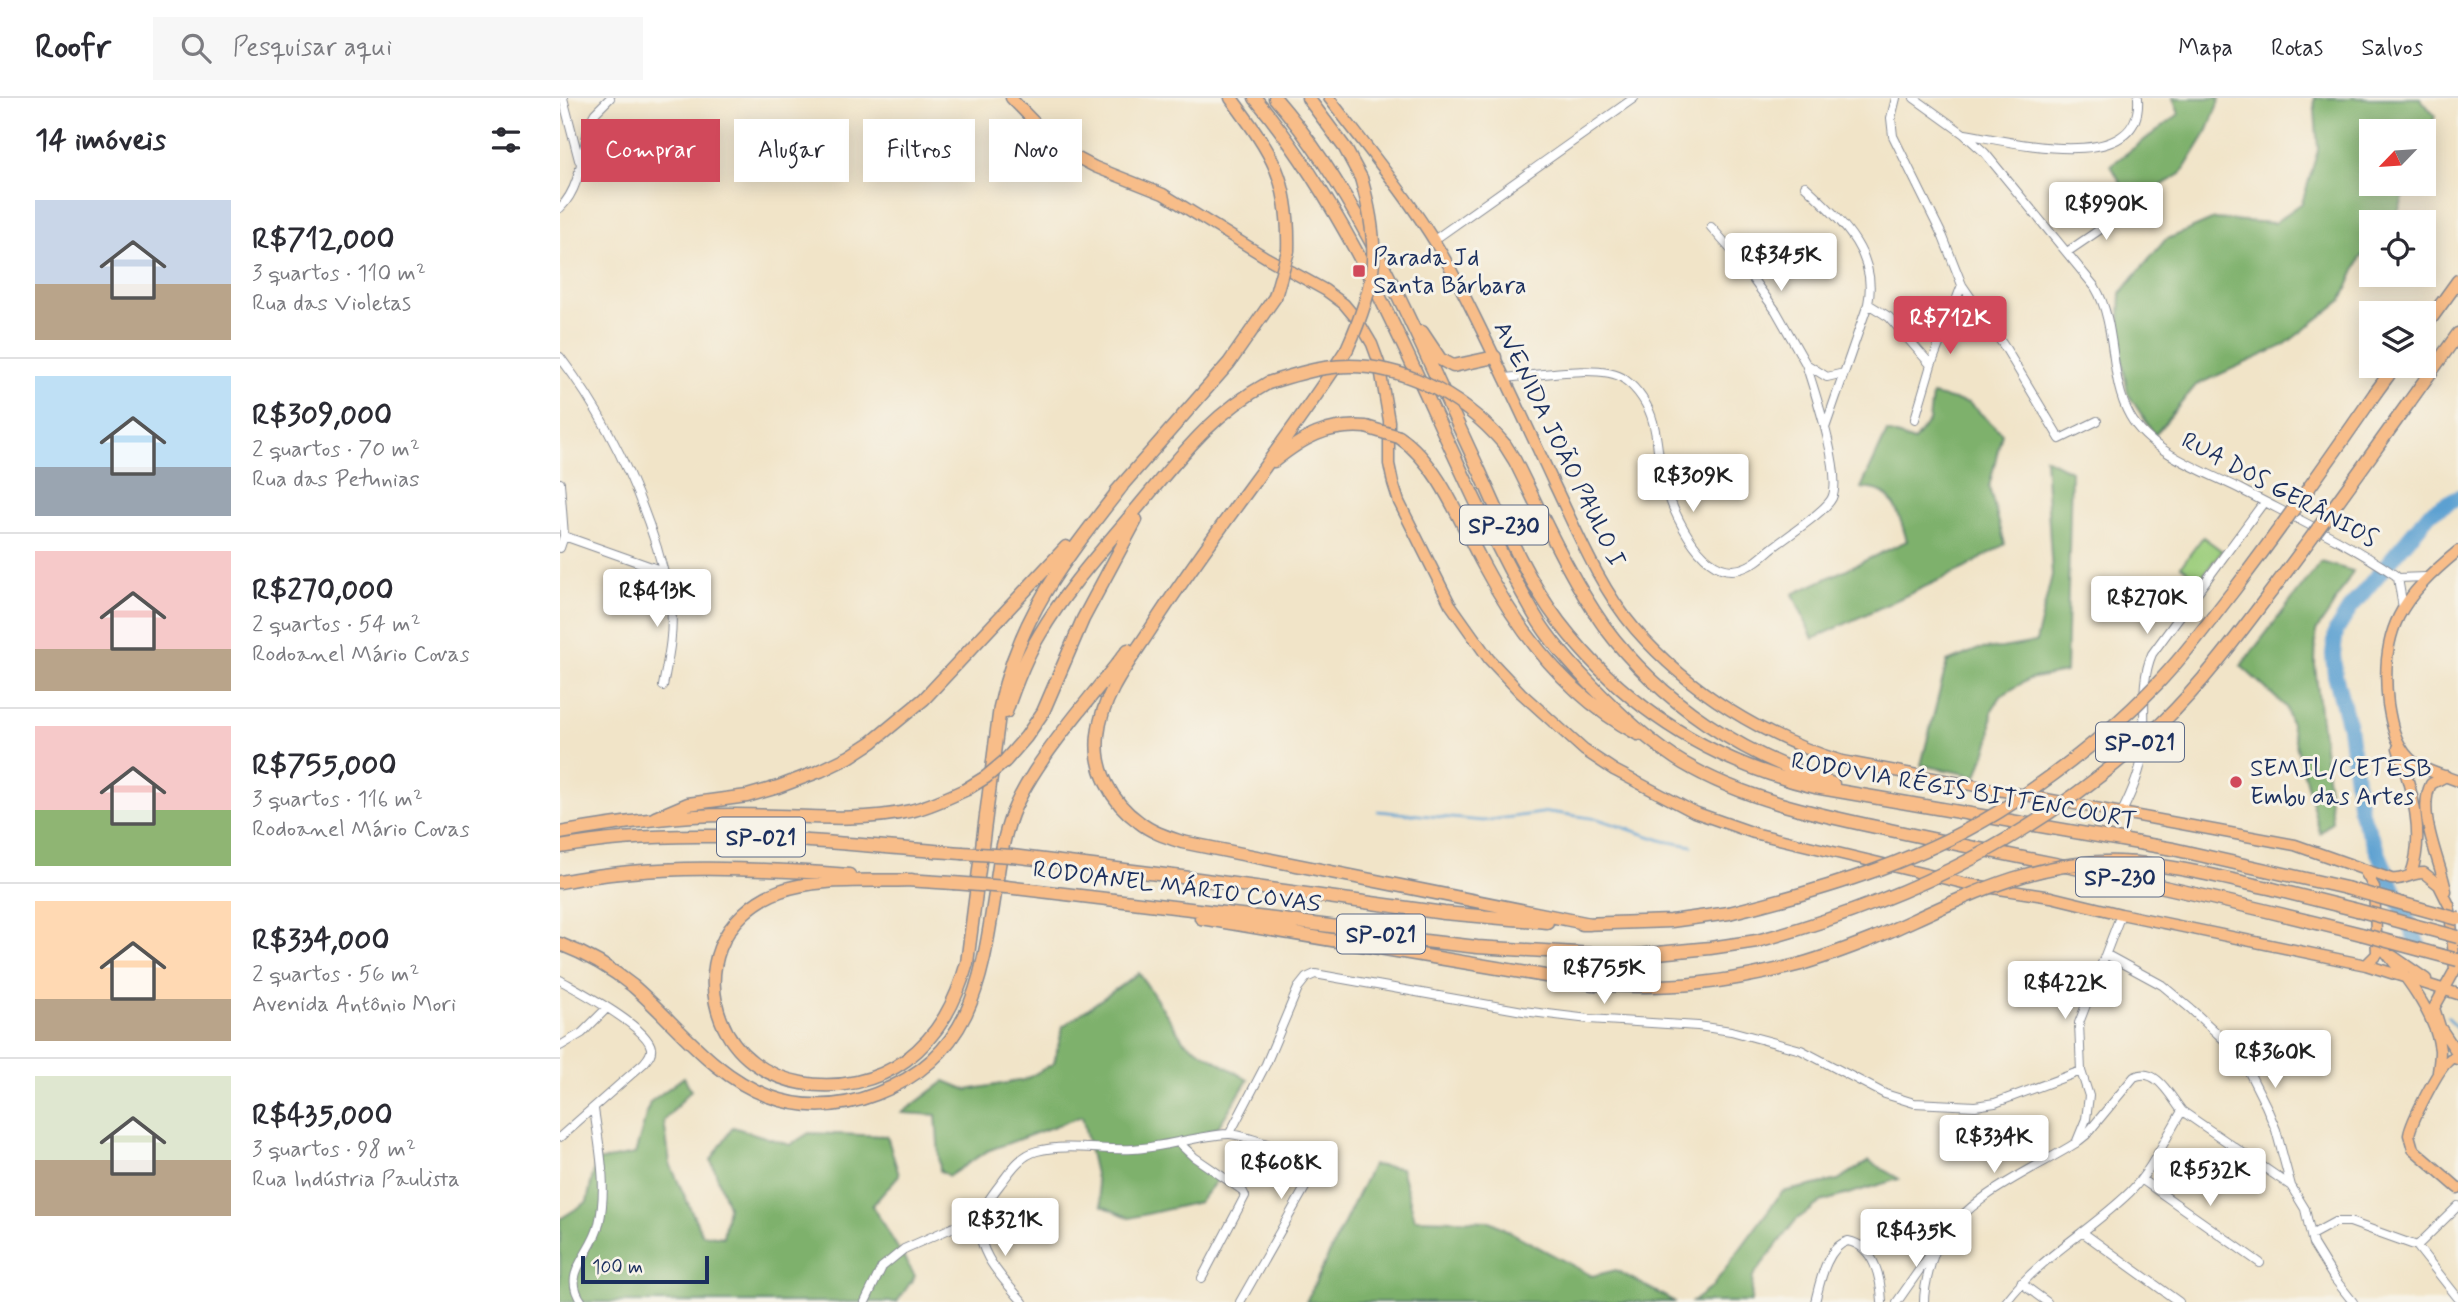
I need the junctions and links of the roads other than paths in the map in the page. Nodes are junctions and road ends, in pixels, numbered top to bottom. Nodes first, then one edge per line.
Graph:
1 (610, 98) edge
2 (1011, 98) edge
3 (1231, 98) edge
4 (1255, 98) edge
5 (1275, 98) edge
6 (1308, 98) edge
7 (1329, 98) edge
8 (1634, 98) edge
9 (1896, 98) edge
10 (1914, 98) edge
11 (2137, 98) edge
12 (563, 104) edge
13 (1964, 134) junction
14 (580, 163) junction
15 (1805, 186) dead end
16 (560, 208) edge
17 (2130, 209) dead end
18 (1711, 228) dead end
19 (1434, 240) junction
20 (2067, 252) junction
21 (1380, 261) junction
22 (2458, 281) edge
23 (1962, 285) junction
24 (1868, 304) junction
25 (2436, 311) edge
26 (2458, 334) edge
27 (560, 357) edge
28 (1494, 357) junction
29 (1806, 364) junction
30 (1931, 365) junction
31 (1844, 373) junction
32 (1504, 378) junction
33 (2386, 378) edge
34 (1914, 419) dead end
35 (2097, 421) dead end
36 (1825, 428) junction
37 (1260, 472) junction
38 (560, 483) edge
39 (1122, 486) junction
40 (1154, 489) junction
41 (2264, 502) junction
42 (564, 536) junction
43 (560, 548) edge
44 (2458, 551) edge
45 (663, 571) junction
46 (2396, 576) junction
47 (2426, 577) junction
48 (1175, 591) junction
49 (2403, 608) junction
50 (663, 686) dead end
51 (2394, 735) junction
52 (1654, 743) junction
53 (1000, 757) junction
54 (2446, 776) junction
55 (2458, 780) edge
56 (1876, 797) junction
57 (2122, 812) junction
58 (655, 818) junction
59 (560, 833) edge
60 (560, 847) edge
61 (2364, 870) junction
62 (2411, 874) junction
63 (2383, 876) junction
64 (912, 880) junction
65 (560, 882) edge
66 (2374, 887) junction
67 (1128, 902) junction
68 (2449, 905) junction
69 (2121, 914) junction
70 (2458, 919) edge
71 (1590, 924) junction
72 (2458, 937) edge
73 (560, 944) edge
74 (2380, 944) junction
75 (2107, 955) junction
76 (2365, 965) junction
77 (2457, 969) edge
78 (2404, 976) junction
79 (560, 981) edge
80 (2443, 988) junction
81 (2458, 995) edge
82 (2437, 1003) junction
83 (606, 1009) junction
84 (560, 1046) edge
85 (2458, 1056) edge
86 (2081, 1071) junction
87 (2438, 1075) junction
88 (594, 1108) junction
89 (2182, 1111) junction
90 (1230, 1133) junction
91 (560, 1137) edge
92 (1179, 1143) junction
93 (2076, 1143) junction
94 (2141, 1179) junction
95 (2291, 1186) junction
96 (2458, 1188) edge
97 (2458, 1206) edge
98 (981, 1214) junction
99 (1887, 1216) dead end
100 (2082, 1233) junction
101 (2311, 1236) junction
102 (1940, 1241) junction
103 (2417, 1246) junction
104 (1863, 1247) junction
105 (2260, 1263) dead end
106 (1202, 1278) dead end
107 (2021, 1283) junction
108 (2458, 1297) edge
109 (582, 1302) edge
110 (865, 1302) edge
111 (1023, 1302) edge
112 (1240, 1302) edge
113 (1815, 1302) edge
114 (1882, 1302) edge
115 (1897, 1302) edge
116 (1924, 1302) edge
117 (2006, 1302) edge
118 (2047, 1302) edge
119 (2179, 1302) edge
120 (2353, 1302) edge

1 - 14 street
2 - 69 main road
3 - 39 highway, bridge
4 - 52 highway, RODOVIA RÉGIS BITTENCOURT / SP-230
5 - 21 highway, RODOVIA RÉGIS BITTENCOURT / SP-230
6 - 37 highway, bridge
7 - 19 main road, AVENIDA JOÃO PAULO I
8 - 19 street
9 - 23 street
10 - 13 street, RUA DOS GERÂNIOS
11 - 13 street
12 - 14 street
13 - 20 street, RUA DOS GERÂNIOS
14 - 16 street
15 - 24 street
17 - 20 street
18 - 29 street
19 - 28 main road, AVENIDA JOÃO PAULO I
20 - 41 street, RUA DOS GERÂNIOS
21 - 28 highway
21 - 56 highway, RODOVIA RÉGIS BITTENCOURT / SP-230
22 - 25 highway
23 - 30 street
23 - 35 street
24 - 30 street
24 - 31 street
26 - 67 highway, RODOANEL MÁRIO COVAS / SP-021, bridge
27 - 45 street
28 - 32 main road, AVENIDA JOÃO PAULO I
29 - 31 street
29 - 36 street
30 - 34 street
31 - 36 street
32 - 36 street
32 - 57 main road, AVENIDA JOÃO PAULO I
33 - 71 highway, RODOANEL MÁRIO COVAS / SP-021, bridge
37 - 48 highway
37 - 52 highway, bridge
38 - 42 street
39 - 53 highway
39 - 58 highway
40 - 53 highway
40 - 53 highway
40 - 56 highway, bridge
41 - 46 street, RUA DOS GERÂNIOS
41 - 57 street
42 - 43 street
42 - 45 street
44 - 47 main road
45 - 50 street
46 - 47 street
46 - 49 street
47 - 49 main road
48 - 71 highway
48 - 73 highway
49 - 51 main road
51 - 54 main road
51 - 62 main road
52 - 77 highway, RODOVIA RÉGIS BITTENCOURT / SP-230, bridge
53 - 58 highway, bridge
53 - 64 highway
54 - 55 main road
54 - 68 main road
56 - 70 highway, RODOVIA RÉGIS BITTENCOURT / SP-230, bridge
57 - 61 main road, AVENIDA JOÃO PAULO I
58 - 59 highway
60 - 71 highway, RODOANEL MÁRIO COVAS / SP-021, bridge
61 - 63 main road, AVENIDA JOÃO PAULO I
61 - 66 main road
62 - 63 main road, AVENIDA JOÃO PAULO I
62 - 68 main road
63 - 66 main road
64 - 65 highway, RODOANEL MÁRIO COVAS / SP-021
64 - 67 highway, RODOANEL MÁRIO COVAS / SP-021, bridge
66 - 74 main road
67 - 72 highway, bridge
68 - 77 main road
69 - 75 street
69 - 76 main road
74 - 76 main road
74 - 78 main road
74 - 80 main road
75 - 86 street
75 - 95 street
76 - 78 main road
77 - 80 main road
78 - 80 main road
78 - 87 main road
79 - 83 street
80 - 81 main road
80 - 82 main road
81 - 82 main road
82 - 85 main road
83 - 84 street
83 - 88 street
85 - 87 main road
86 - 90 street
86 - 93 street
87 - 96 main road
88 - 91 street
88 - 109 street
89 - 93 street
89 - 94 street
89 - 95 street
90 - 92 street
90 - 112 street
92 - 98 street
92 - 106 street
93 - 102 street
94 - 100 street
94 - 105 street
95 - 101 street
97 - 103 street
98 - 110 street
98 - 111 street
99 - 104 street
100 - 107 street
100 - 119 street
101 - 103 street
101 - 120 street
102 - 115 street
102 - 116 street
103 - 108 street
104 - 113 street
104 - 114 street
107 - 117 street
107 - 118 street

